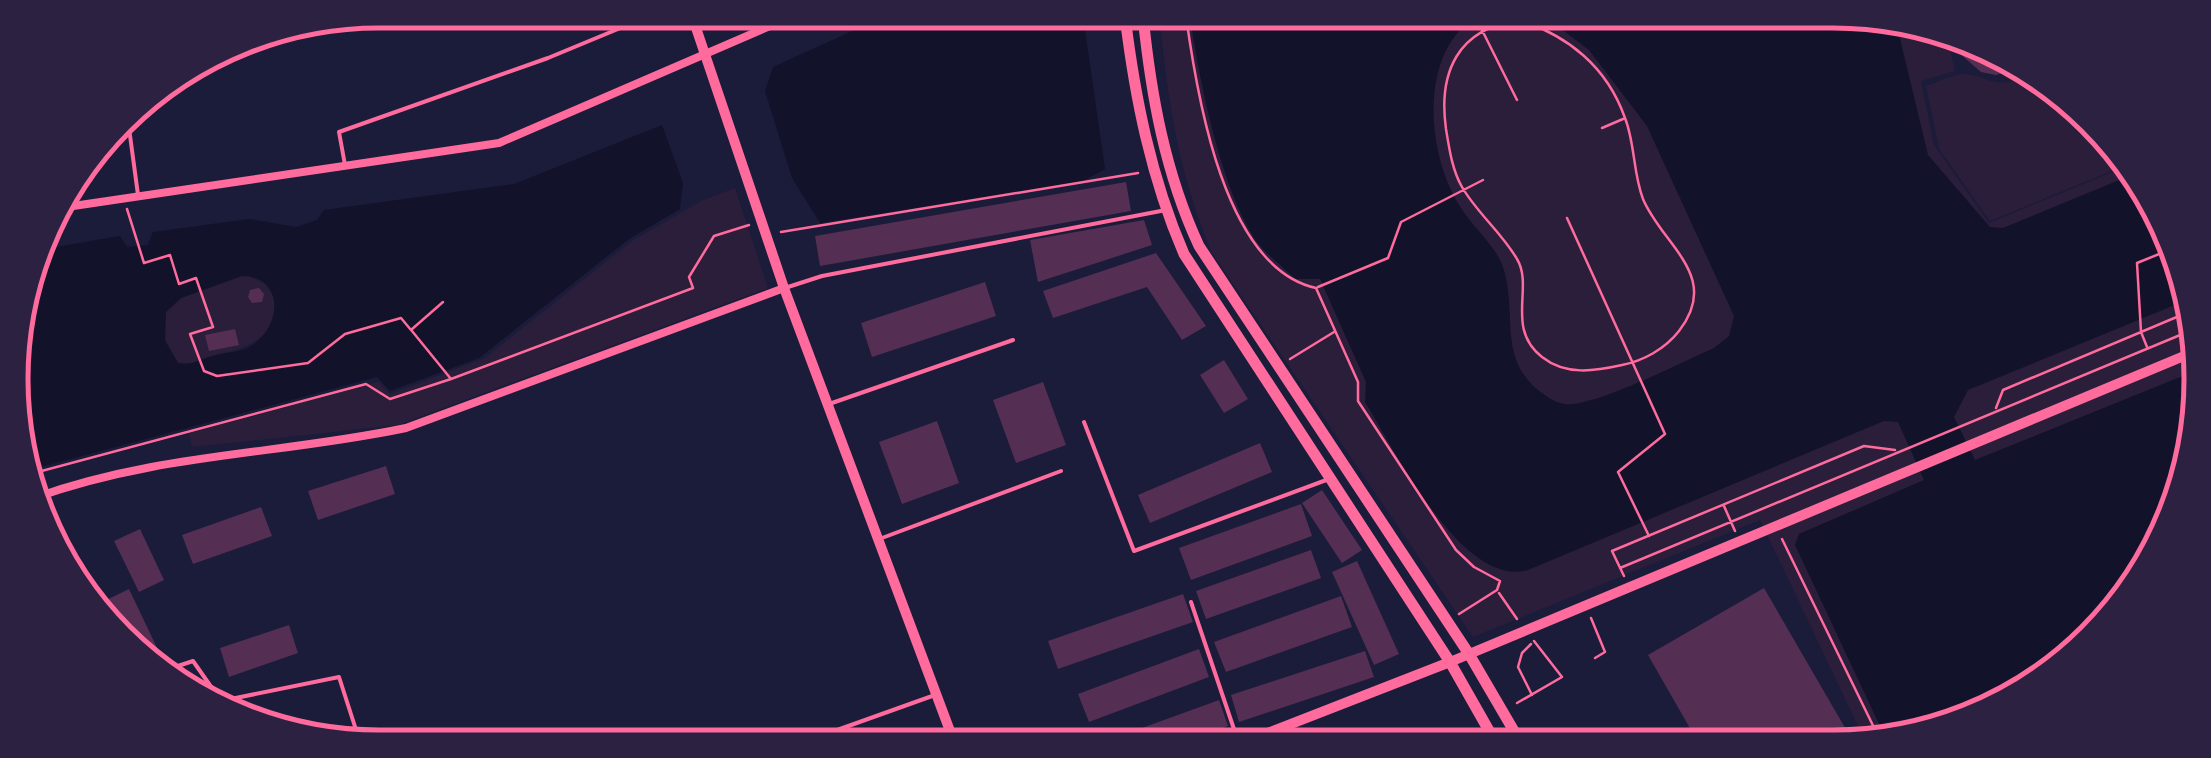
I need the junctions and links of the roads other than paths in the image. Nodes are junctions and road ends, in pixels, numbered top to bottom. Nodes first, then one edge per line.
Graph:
1 (620, 28) edge
2 (695, 28) edge
3 (769, 28) edge
4 (1127, 28) edge
5 (1145, 28) edge
6 (704, 58) junction
7 (129, 131) edge
8 (346, 166) junction
9 (138, 195) junction
10 (74, 206) edge
11 (1166, 210) junction
12 (784, 288) junction
13 (1013, 340) dead end
14 (2183, 356) edge
15 (827, 404) junction
16 (1084, 422) dead end
17 (1061, 472) dead end
18 (1329, 479) junction
19 (47, 494) edge
20 (878, 540) junction
21 (1191, 602) dead end
22 (1470, 654) junction
23 (1450, 662) junction
24 (177, 666) edge
25 (211, 687) edge
26 (936, 694) junction
27 (233, 699) edge
28 (356, 730) edge
29 (835, 730) edge
30 (949, 730) edge
31 (1234, 730) edge
32 (1274, 730) edge
33 (1489, 730) edge
34 (1513, 730) edge

1 - 8 lane
2 - 6 street
3 - 6 street
4 - 11 main road
5 - 22 main road
6 - 8 street
6 - 12 street
7 - 9 lane
8 - 9 street
9 - 10 street
11 - 12 lane
11 - 18 main road
12 - 15 street
12 - 19 street
13 - 15 lane
14 - 22 street
15 - 20 street
16 - 18 lane
17 - 20 lane
18 - 23 main road
20 - 26 street
21 - 31 lane
22 - 23 street
22 - 34 main road
23 - 32 street
23 - 33 main road
24 - 25 lane
26 - 29 lane
26 - 30 street
27 - 28 lane

